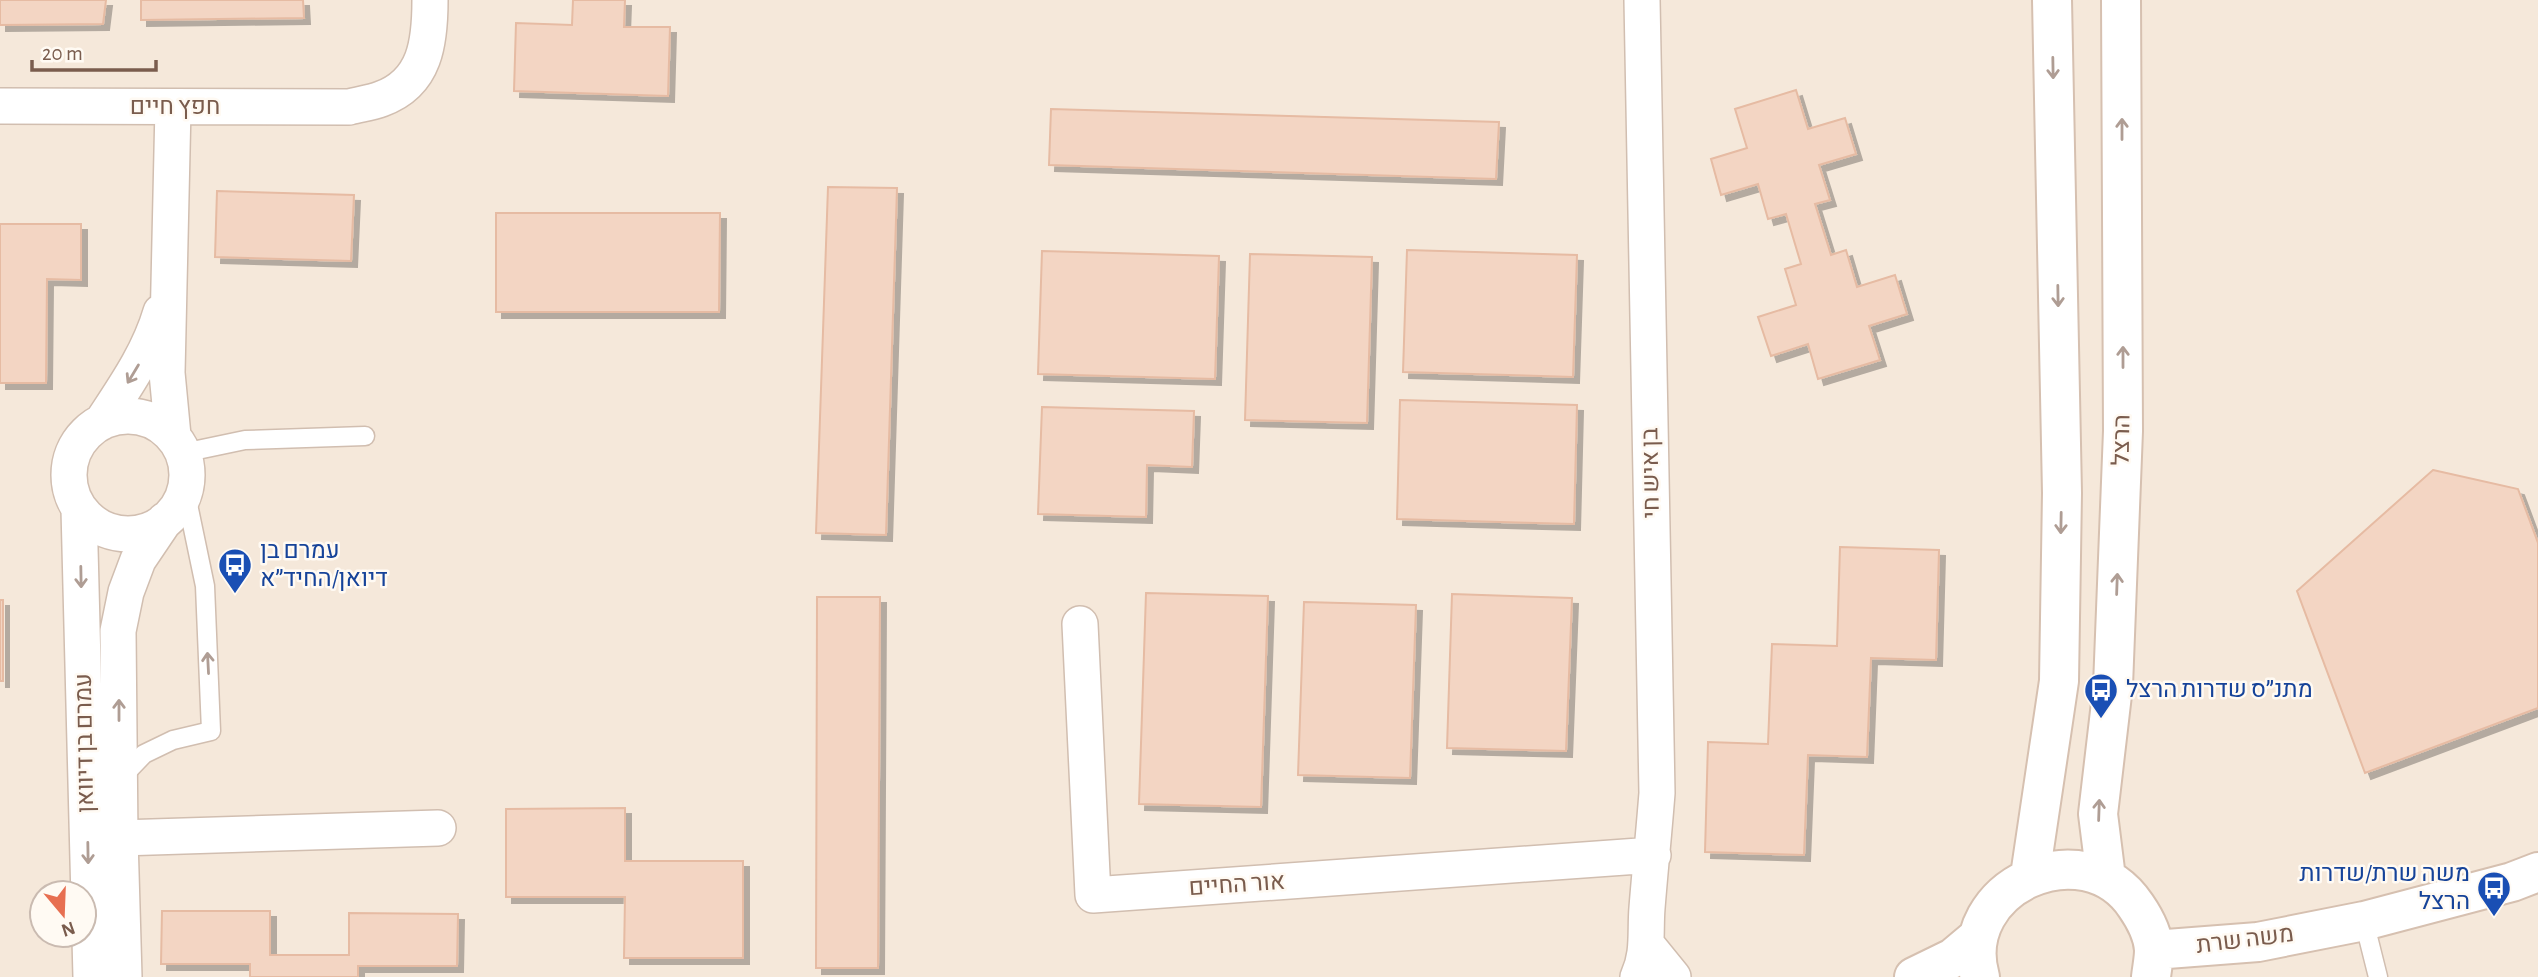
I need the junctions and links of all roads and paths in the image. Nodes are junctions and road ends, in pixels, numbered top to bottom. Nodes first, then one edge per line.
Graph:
1 (430, 0) edge
2 (1642, 0) edge
3 (2052, 0) edge
4 (2122, 0) edge
5 (0, 106) edge
6 (173, 107) junction
7 (168, 289) junction
8 (102, 422) junction
9 (365, 436) dead end
10 (178, 444) junction
11 (185, 489) junction
12 (79, 509) junction
13 (165, 520) junction
14 (1080, 624) dead end
15 (120, 779) junction
16 (438, 828) dead end
17 (120, 838) junction
18 (1653, 855) junction
19 (2538, 872) edge
20 (2030, 876) junction
21 (2106, 878) junction
22 (2364, 921) junction
23 (1978, 937) junction
24 (1643, 961) edge
25 (2152, 963) edge
26 (91, 977) edge
27 (124, 977) edge
28 (1673, 977) edge
29 (1914, 977) edge
30 (1980, 977) edge
31 (2378, 977) edge

1 - 6 street, חפץ חיים
2 - 18 street, בן איש חי
3 -> 20 main road
21 -> 4 main road, הרצל
5 - 6 street, חפץ חיים
6 - 7 street
7 -> 8 street
7 - 10 street
8 - 10 street
8 - 12 street
9 - 10 lane
10 - 11 street
11 - 13 street
15 -> 11 lane
12 - 13 street
12 -> 26 street, עמרם בן דיוואן
15 -> 13 street, עמרם בן דיוואן
14 - 18 street, אור החיים
15 - 17 street, עמרם בן דיוואן
16 - 17 street, עמרם בן דיוואן
17 - 27 street, עמרם בן דיוואן
18 - 24 street, בן איש חי
19 - 22 main road, משה שרת
20 - 21 main road
20 - 23 main road
21 - 25 main road
22 - 25 main road, משה שרת
22 - 31 lane
23 - 29 main road
23 - 30 main road
24 - 28 street, בן איש חי

